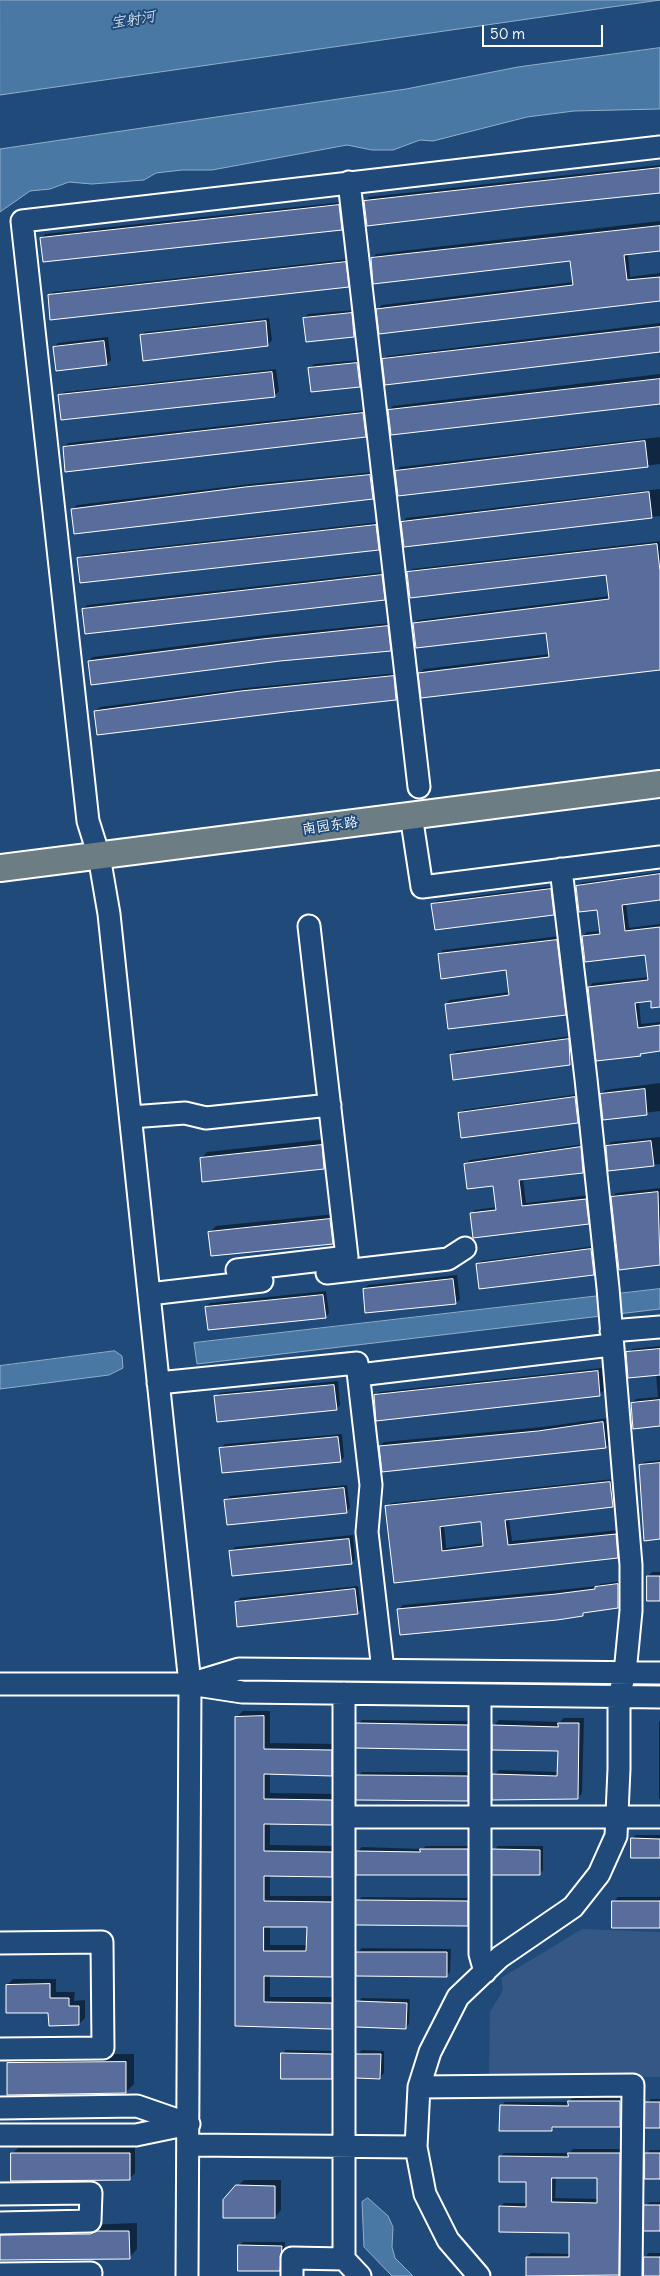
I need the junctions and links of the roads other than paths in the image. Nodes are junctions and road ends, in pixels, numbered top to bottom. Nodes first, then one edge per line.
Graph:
1 (660, 147) edge
2 (349, 182) junction
3 (660, 770) edge
4 (660, 784) edge
5 (419, 787) dead end
6 (412, 815) junction
7 (96, 848) junction
8 (0, 850) edge
9 (660, 858) edge
10 (0, 868) edge
11 (561, 869) junction
12 (309, 926) dead end
13 (330, 1105) junction
14 (130, 1117) junction
15 (466, 1248) dead end
16 (238, 1270) dead end
17 (149, 1294) junction
18 (660, 1327) edge
19 (611, 1332) junction
20 (359, 1375) junction
21 (158, 1383) junction
22 (384, 1670) junction
23 (625, 1673) junction
24 (660, 1673) edge
25 (0, 1684) edge
26 (190, 1684) junction
27 (344, 1693) junction
28 (480, 1695) junction
29 (619, 1696) junction
30 (660, 1697) edge
31 (617, 1816) junction
32 (344, 1817) junction
33 (480, 1817) junction
34 (660, 1817) edge
35 (0, 1943) edge
36 (485, 1972) junction
37 (0, 2049) edge
38 (419, 2087) junction
39 (0, 2108) edge
40 (189, 2124) junction
41 (0, 2136) edge
42 (189, 2146) junction
43 (345, 2146) junction
44 (416, 2147) junction
45 (0, 2194) edge
46 (0, 2222) edge
47 (344, 2259) junction
48 (91, 2273) dead end
49 (0, 2274) edge
50 (187, 2276) edge
51 (292, 2276) edge
52 (360, 2276) edge
53 (479, 2276) edge
54 (631, 2276) edge

1 - 2 street
2 - 5 street
2 - 7 street
3 - 7 main road, 南园东路
4 - 6 main road, 南园东路
6 - 7 main road, 南园东路
6 - 11 street
7 - 8 main road, 南园东路
7 - 10 main road, 南园东路
7 - 14 street
9 - 11 street
11 - 19 street
12 - 13 street
13 - 14 street
13 - 16 street
14 - 17 street
15 - 17 street
17 - 21 street
18 - 19 street
19 - 20 street
19 - 23 street
20 - 21 street
20 - 22 street
21 - 26 street
22 - 23 street
22 - 26 street
23 - 24 street
23 - 29 street
25 - 26 street
26 - 27 street
26 - 40 street
27 - 28 street
27 - 32 street
28 - 29 street
28 - 33 street
29 - 30 street
29 - 31 street
31 - 33 street
31 - 34 street
31 - 36 street
32 - 33 street
32 - 43 street
33 - 36 street
35 - 37 street
36 - 38 street
38 - 44 street
38 - 54 street
39 - 40 street
40 - 41 street
40 - 42 street
42 - 43 street
42 - 50 street
43 - 44 street
43 - 47 street
44 - 53 street
45 - 46 street
47 - 51 street
47 - 52 street
48 - 49 street

